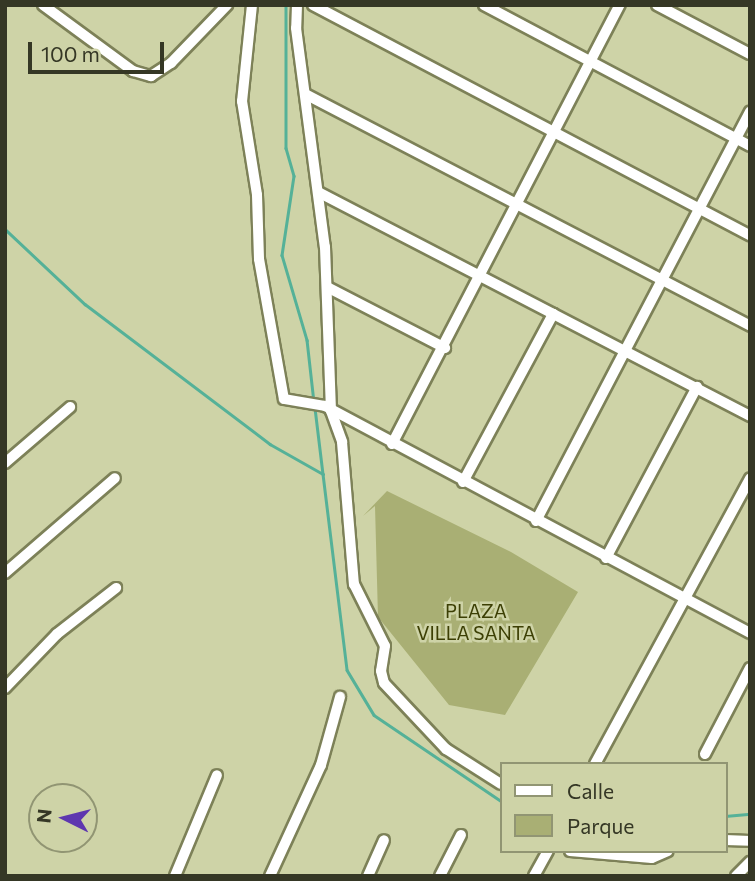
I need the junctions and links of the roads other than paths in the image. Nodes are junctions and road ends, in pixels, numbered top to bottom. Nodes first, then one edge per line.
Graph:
1 (43, 5) edge
2 (228, 5) edge
3 (252, 5) edge
4 (297, 5) edge
5 (313, 5) edge
6 (484, 5) edge
7 (620, 5) edge
8 (657, 5) edge
9 (750, 54) edge
10 (592, 63) junction
11 (307, 95) junction
12 (750, 111) edge
13 (555, 133) junction
14 (736, 138) junction
15 (750, 146) edge
16 (318, 192) junction
17 (517, 204) junction
18 (700, 210) junction
19 (750, 235) edge
20 (481, 276) junction
21 (662, 280) junction
22 (327, 287) junction
23 (553, 314) junction
24 (750, 326) edge
25 (445, 348) junction
26 (625, 350) junction
27 (697, 387) junction
28 (70, 407) dead end
29 (331, 411) junction
30 (750, 416) edge
31 (392, 444) junction
32 (5, 463) edge
33 (115, 478) dead end
34 (750, 478) edge
35 (463, 482) junction
36 (536, 521) junction
37 (607, 558) junction
38 (5, 573) edge
39 (116, 587) dead end
40 (685, 599) junction
41 (750, 633) edge
42 (750, 668) edge
43 (5, 688) edge
44 (340, 697) dead end
45 (705, 754) dead end
46 (596, 762) edge
47 (217, 775) dead end
48 (500, 784) edge
49 (461, 835) dead end
50 (384, 840) dead end
51 (727, 840) edge
52 (750, 841) edge
53 (547, 853) edge
54 (588, 853) edge
55 (663, 853) edge
56 (750, 862) edge
57 (175, 876) edge
58 (270, 876) edge
59 (368, 876) edge
60 (440, 876) edge
61 (534, 876) edge
62 (736, 876) edge

1 - 2 street
3 - 29 street
4 - 11 street
5 - 13 street
6 - 10 street
7 - 10 street
8 - 9 street
10 - 13 street
10 - 14 street
11 - 16 street
11 - 17 street
12 - 14 street
13 - 17 street
13 - 18 street
14 - 15 street
14 - 18 street
16 - 20 street
16 - 22 street
17 - 20 street
17 - 21 street
18 - 19 street
18 - 21 street
20 - 23 street
20 - 25 street
21 - 24 street
21 - 26 street
22 - 25 street
22 - 29 street
23 - 26 street
23 - 35 street
25 - 31 street
26 - 27 street
26 - 36 street
27 - 30 street
27 - 37 street
28 - 32 street
29 - 31 street
29 - 48 street
31 - 35 street
33 - 38 street
34 - 40 street
35 - 36 street
36 - 37 street
37 - 40 street
39 - 43 street
40 - 41 street
40 - 46 street
42 - 45 street
44 - 58 street
47 - 57 street
49 - 60 street
50 - 59 street
51 - 52 street
53 - 61 street
54 - 55 street
56 - 62 street

